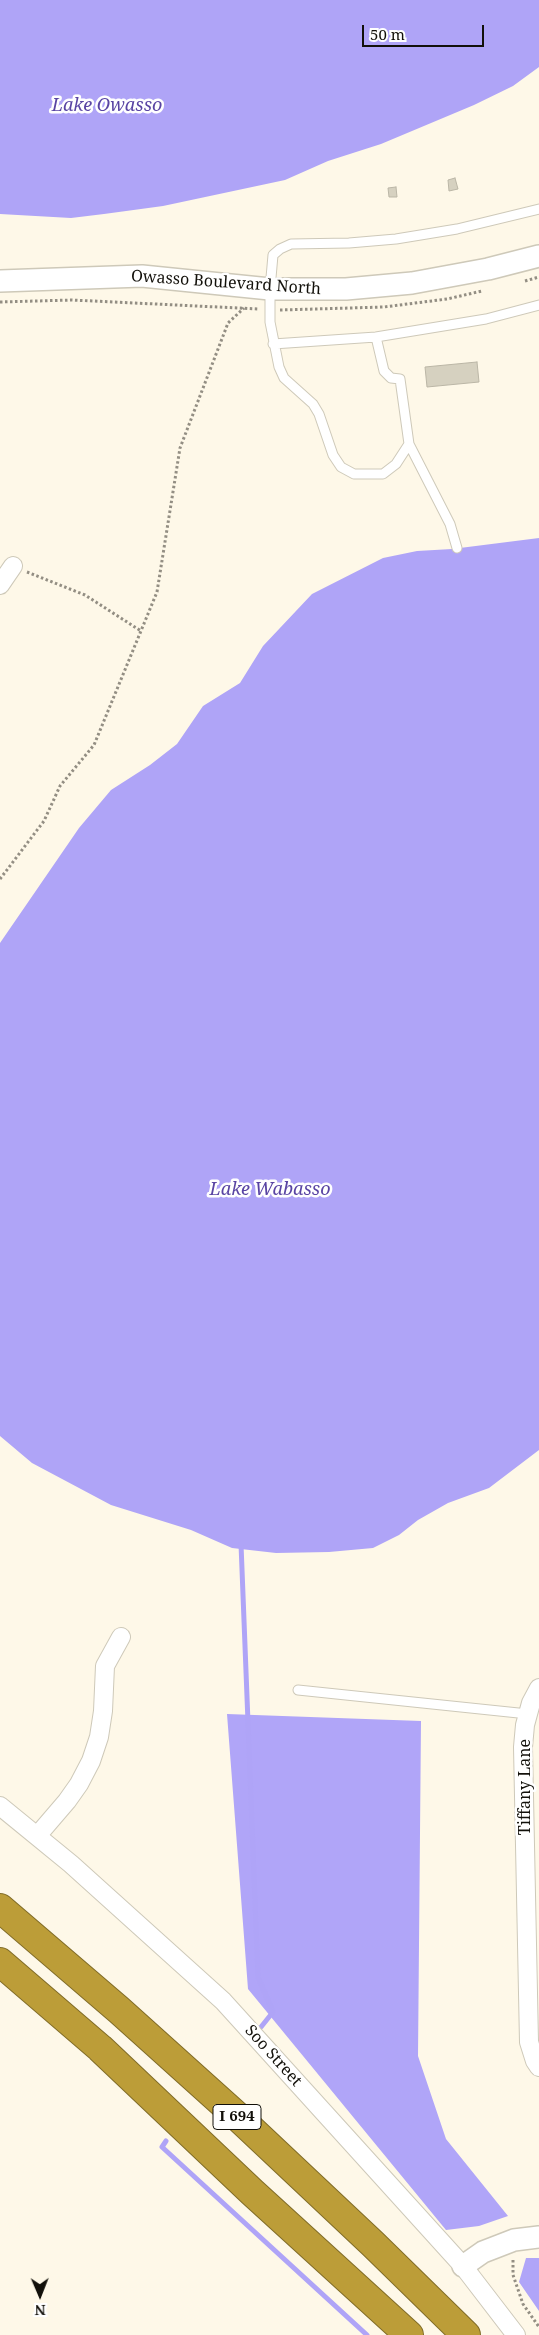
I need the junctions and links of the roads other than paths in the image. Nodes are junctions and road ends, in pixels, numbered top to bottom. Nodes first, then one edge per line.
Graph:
1 (539, 209) edge
2 (539, 256) edge
3 (0, 281) edge
4 (270, 288) junction
5 (539, 305) edge
6 (376, 337) junction
7 (273, 344) junction
8 (409, 444) junction
9 (457, 548) dead end
10 (6, 566) edge
11 (0, 586) edge
12 (120, 1637) dead end
13 (539, 1688) edge
14 (298, 1690) dead end
15 (528, 1714) junction
16 (0, 1806) edge
17 (37, 1836) junction
18 (0, 1908) edge
19 (0, 1962) edge
20 (539, 2067) edge
21 (539, 2237) edge
22 (463, 2266) junction
23 (409, 2335) edge
24 (466, 2335) edge
25 (516, 2335) edge

1 - 4 lane
2 - 4 street, Owasso Boulevard North
3 - 4 street, Owasso Boulevard North
4 - 7 lane
5 - 6 lane
6 - 7 lane
6 - 8 lane
7 - 8 lane
8 - 9 lane
10 - 11 street
12 - 17 street
13 - 15 street, Tiffany Lane
14 - 15 lane
15 - 20 street, Tiffany Lane
16 - 17 street, Soo Street
17 - 22 street, Soo Street
18 - 24 highway, I 694
19 - 23 highway, I 694
21 - 22 street
22 - 25 street, Soo Street

